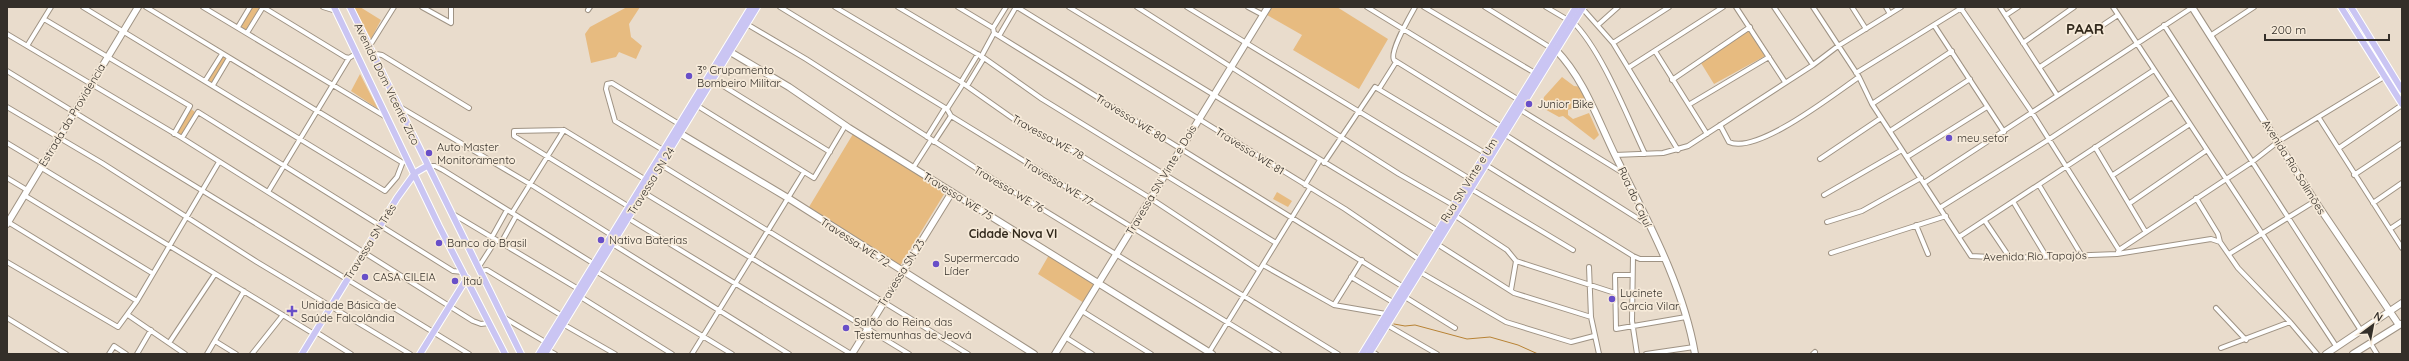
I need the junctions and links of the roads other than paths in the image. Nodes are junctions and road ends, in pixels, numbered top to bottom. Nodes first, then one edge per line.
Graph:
1 (51, 7) edge
2 (83, 7) edge
3 (138, 7) edge
4 (146, 7) edge
5 (203, 7) edge
6 (250, 7) edge
7 (263, 7) edge
8 (323, 7) edge
9 (350, 7) edge
10 (394, 7) edge
11 (422, 7) edge
12 (450, 7) edge
13 (751, 7) edge
14 (757, 7) edge
15 (780, 7) edge
16 (835, 7) edge
17 (898, 7) edge
18 (958, 7) edge
19 (1006, 7) edge
20 (1017, 7) edge
21 (1069, 7) edge
22 (1136, 7) edge
23 (1187, 7) edge
24 (1248, 7) edge
25 (1268, 7) edge
26 (1367, 7) edge
27 (1415, 7) edge
28 (1424, 7) edge
29 (1485, 7) edge
30 (1546, 7) edge
31 (1583, 7) edge
32 (1618, 7) edge
33 (1723, 7) edge
34 (1736, 7) edge
35 (1774, 7) edge
36 (1813, 7) edge
37 (1852, 7) edge
38 (1886, 7) edge
39 (1901, 7) edge
40 (1961, 7) edge
41 (2000, 7) edge
42 (2018, 7) edge
43 (2074, 7) edge
44 (2113, 7) edge
45 (2193, 7) edge
46 (2254, 7) edge
47 (2341, 7) edge
48 (2350, 7) edge
49 (1665, 8) edge
50 (335, 9) edge
51 (1576, 10) edge
52 (1890, 14) junction
53 (1263, 15) junction
54 (2006, 15) junction
55 (2118, 15) junction
56 (44, 19) junction
57 (1571, 21) junction
58 (744, 23) junction
59 (1598, 24) junction
60 (1934, 25) junction
61 (2164, 25) junction
62 (238, 27) junction
63 (1750, 28) junction
64 (1403, 29) junction
65 (1866, 29) junction
66 (124, 31) junction
67 (993, 31) junction
68 (247, 33) junction
69 (7, 34) edge
70 (999, 36) junction
71 (2210, 36) junction
72 (1246, 43) junction
73 (1612, 43) junction
74 (2024, 43) junction
75 (2136, 43) junction
76 (27, 46) junction
77 (1838, 46) junction
78 (1553, 49) junction
79 (370, 50) junction
80 (728, 50) junction
81 (1655, 51) junction
82 (1952, 51) junction
83 (357, 53) junction
84 (222, 54) junction
85 (981, 56) junction
86 (1769, 56) junction
87 (107, 58) junction
88 (230, 58) junction
89 (349, 58) junction
90 (1396, 62) junction
91 (1813, 65) junction
92 (2040, 67) junction
93 (1230, 68) junction
94 (1628, 68) junction
95 (2154, 70) junction
96 (7, 71) edge
97 (1535, 73) junction
98 (1858, 75) junction
99 (2384, 76) junction
100 (711, 78) junction
101 (1970, 79) junction
102 (1672, 80) junction
103 (205, 81) junction
104 (1785, 82) junction
105 (91, 83) junction
106 (964, 84) junction
107 (213, 85) junction
108 (332, 85) junction
109 (1379, 89) junction
110 (2401, 89) edge
111 (1214, 95) junction
112 (2057, 95) junction
113 (2172, 97) junction
114 (1519, 100) junction
115 (1690, 104) junction
116 (1872, 104) junction
117 (2402, 104) edge
118 (694, 105) junction
119 (397, 106) junction
120 (7, 107) edge
121 (1987, 107) junction
122 (469, 108) dead end
123 (946, 109) junction
124 (1519, 109) junction
125 (74, 110) junction
126 (316, 111) junction
127 (1358, 111) junction
128 (2031, 111) junction
129 (951, 116) junction
130 (388, 117) junction
131 (1511, 117) junction
132 (1881, 118) junction
133 (2319, 118) junction
134 (1198, 119) junction
135 (679, 124) junction
136 (2190, 124) junction
137 (1720, 125) junction
138 (845, 126) junction
139 (1502, 127) junction
140 (564, 130) junction
141 (1890, 131) junction
142 (678, 132) junction
143 (2004, 132) junction
144 (174, 134) junction
145 (1504, 134) junction
146 (1707, 134) junction
147 (1341, 136) junction
148 (58, 137) junction
149 (182, 138) junction
150 (299, 138) junction
151 (927, 138) junction
152 (2048, 140) junction
153 (933, 141) junction
154 (2279, 141) junction
155 (7, 143) edge
156 (2402, 143) edge
157 (1180, 148) junction
158 (2095, 148) junction
159 (2338, 148) junction
160 (663, 150) junction
161 (1678, 150) junction
162 (1902, 150) junction
163 (2207, 150) junction
164 (830, 152) junction
165 (1486, 153) junction
166 (1645, 154) junction
167 (1615, 155) junction
168 (548, 156) junction
169 (1907, 157) junction
170 (1820, 159) dead end
171 (1322, 161) junction
172 (219, 162) junction
173 (409, 162) junction
174 (2252, 162) junction
175 (402, 164) junction
176 (283, 165) junction
177 (661, 165) junction
178 (41, 166) junction
179 (2065, 166) junction
180 (426, 167) junction
181 (1482, 167) junction
182 (914, 168) junction
183 (804, 172) junction
184 (415, 173) junction
185 (1164, 174) junction
186 (1625, 174) junction
187 (2354, 174) junction
188 (2113, 175) junction
189 (7, 178) edge
190 (1921, 178) junction
191 (1470, 179) junction
192 (2225, 180) junction
193 (648, 181) junction
194 (1924, 183) junction
195 (2402, 183) edge
196 (530, 184) junction
197 (1305, 185) junction
198 (2040, 185) junction
199 (1310, 188) junction
200 (1471, 189) junction
201 (201, 191) junction
202 (642, 191) junction
203 (268, 192) junction
204 (952, 192) junction
205 (25, 193) junction
206 (1824, 195) dead end
207 (788, 198) junction
208 (1150, 198) junction
209 (2196, 198) junction
210 (2315, 201) junction
211 (2014, 203) junction
212 (2130, 203) junction
213 (2372, 203) junction
214 (1453, 205) junction
215 (1941, 207) junction
216 (631, 208) junction
217 (507, 210) junction
218 (450, 212) junction
219 (514, 214) junction
220 (1454, 215) junction
221 (1946, 216) junction
222 (2288, 216) junction
223 (187, 217) junction
224 (625, 217) junction
225 (1293, 217) junction
226 (8, 219) edge
227 (1985, 221) junction
228 (2402, 221) edge
229 (1827, 222) dead end
230 (381, 225) junction
231 (1648, 225) junction
232 (1916, 225) junction
233 (1133, 228) junction
234 (2390, 229) junction
235 (768, 230) junction
236 (1438, 231) junction
237 (2145, 231) junction
238 (2262, 234) junction
239 (614, 236) junction
240 (1959, 237) junction
241 (494, 238) junction
242 (610, 242) junction
243 (2220, 242) junction
244 (501, 243) junction
245 (1276, 243) junction
246 (1437, 244) junction
247 (170, 246) junction
248 (2402, 248) edge
249 (1573, 250) dead end
250 (364, 252) junction
251 (2118, 252) junction
252 (1831, 253) dead end
253 (1928, 254) dead end
254 (2228, 254) junction
255 (1117, 255) junction
256 (1633, 256) junction
257 (2046, 256) junction
258 (2082, 256) junction
259 (751, 258) junction
260 (2010, 258) junction
261 (1664, 259) junction
262 (1362, 260) junction
263 (1420, 260) junction
264 (1516, 261) junction
265 (7, 262) edge
266 (1263, 265) junction
267 (595, 267) junction
268 (1589, 267) dead end
269 (479, 269) junction
270 (1259, 270) junction
271 (463, 272) junction
272 (902, 272) junction
273 (152, 273) junction
274 (215, 274) junction
275 (1416, 274) junction
276 (1632, 274) junction
277 (1351, 277) junction
278 (466, 278) junction
279 (347, 280) junction
280 (736, 283) junction
281 (1098, 284) junction
282 (1589, 284) junction
283 (1406, 288) junction
284 (1511, 290) junction
285 (244, 291) junction
286 (580, 293) junction
287 (1615, 293) junction
288 (1243, 296) junction
289 (1405, 297) junction
290 (137, 301) junction
291 (883, 301) junction
292 (2402, 303) edge
293 (1396, 304) junction
294 (1334, 305) junction
295 (331, 306) junction
296 (450, 306) junction
297 (2216, 308) dead end
298 (719, 310) junction
299 (1082, 311) junction
300 (2389, 311) junction
301 (1386, 314) junction
302 (128, 315) junction
303 (282, 315) junction
304 (503, 317) junction
305 (1591, 317) junction
306 (1686, 317) junction
307 (7, 318) edge
308 (563, 320) junction
309 (1227, 322) junction
310 (2290, 322) junction
311 (489, 323) junction
312 (1388, 324) junction
313 (2400, 324) edge
314 (1632, 327) junction
315 (868, 328) junction
316 (1455, 328) dead end
317 (2360, 329) junction
318 (151, 330) junction
319 (315, 333) junction
320 (433, 333) junction
321 (702, 336) junction
322 (1594, 336) junction
323 (1065, 337) junction
324 (2246, 340) junction
325 (215, 341) junction
326 (169, 343) junction
327 (2371, 344) junction
328 (1694, 347) junction
329 (547, 348) edge
330 (2221, 348) dead end
331 (2334, 350) edge
332 (517, 351) edge
333 (1210, 353) edge
334 (1372, 353) edge
335 (66, 354) edge
336 (109, 354) edge
337 (126, 354) edge
338 (137, 354) edge
339 (185, 354) edge
340 (207, 354) edge
341 (236, 354) edge
342 (252, 354) edge
343 (302, 354) edge
344 (351, 354) edge
345 (410, 354) edge
346 (420, 354) edge
347 (469, 354) edge
348 (506, 354) edge
349 (521, 354) edge
350 (539, 354) edge
351 (554, 354) edge
352 (615, 354) edge
353 (672, 354) edge
354 (692, 354) edge
355 (732, 354) edge
356 (789, 354) edge
357 (851, 354) edge
358 (909, 354) edge
359 (968, 354) edge
360 (1034, 354) edge
361 (1055, 354) edge
362 (1092, 354) edge
363 (1151, 354) edge
364 (1278, 354) edge
365 (1338, 354) edge
366 (1362, 354) edge
367 (1437, 354) edge
368 (1599, 354) edge
369 (1637, 354) edge
370 (1646, 354) edge
371 (1695, 354) edge
372 (2316, 354) edge
373 (2326, 354) edge
374 (2354, 354) edge
375 (2377, 354) edge

1 - 56 street
2 - 66 street
3 - 66 street, Estrada da Providencia
4 - 84 street
5 - 62 street
6 - 62 street
7 - 68 street
7 - 89 street
8 - 50 street
9 - 79 main road, Avenida Dom Vicente Zico
10 - 79 street
11 - 12 street
13 - 58 main road, Travessa SN 24
14 - 58 main road, Travessa SN 24
15 - 123 street, Travessa WE 77
16 - 106 street, Travessa WE 78
17 - 85 street
18 - 67 street, Travessa WE 80
19 - 67 street
20 - 70 street
20 - 134 street, Travessa WE 81
21 - 111 street
22 - 93 street
23 - 72 street
24 - 53 street
25 - 53 street, Travessa SN Vinte e Dois
26 - 64 street
27 - 64 street
28 - 97 street
29 - 78 street
30 - 57 street
31 - 51 main road, Rua SN Vinte e Um
31 - 59 street
32 - 59 street
33 - 81 street
34 - 63 street
35 - 91 street
36 - 77 street, Avenida Rio Tapajós
37 - 65 street
38 - 52 street
39 - 52 street
40 - 60 street
40 - 128 street
41 - 54 street
42 - 54 street
43 - 74 street
44 - 55 street
45 - 61 street
45 - 71 street, Avenida Rio Solimões
46 - 71 street
47 - 99 main road
48 - 110 main road
49 - 73 street
50 - 83 main road, Avenida Dom Vicente Zico
51 - 57 main road, Rua SN Vinte e Um
52 - 65 street
53 - 72 street, Travessa SN Vinte e Dois
54 - 74 street
55 - 75 street
55 - 92 street
56 - 76 street
56 - 87 street
57 - 78 main road, Rua SN Vinte e Um
57 - 166 street
58 - 80 main road, Travessa SN 24
58 - 151 street, Travessa WE 76
59 - 73 street
60 - 82 street
60 - 98 street
61 - 75 street
61 - 174 street
62 - 68 street
63 - 86 street
63 - 102 street
64 - 90 street
64 - 114 street
65 - 77 street
66 - 87 street, Estrada da Providencia
66 - 103 street
67 - 70 street, Travessa WE 80
67 - 85 street
68 - 108 street
69 - 76 street
70 - 157 street, Travessa WE 80
71 - 154 street, Avenida Rio Solimões
72 - 93 street, Travessa SN Vinte e Dois
72 - 127 street
73 - 94 street
74 - 92 street
75 - 95 street
75 - 112 street
76 - 105 street
77 - 91 street
77 - 98 street, Avenida Rio Tapajós
78 - 97 main road, Rua SN Vinte e Um
78 - 124 main road, Rua SN Vinte e Um
78 - 167 street, Rua do Cajuí
79 - 119 main road, Avenida Dom Vicente Zico
79 - 122 street
80 - 100 main road, Travessa SN 24
80 - 138 street, Travessa WE 75
81 - 94 street
81 - 102 street
82 - 101 street
82 - 116 street
83 - 89 street
83 - 130 main road, Avenida Dom Vicente Zico
84 - 88 street
84 - 103 street
85 - 106 street
85 - 106 street
85 - 185 street
86 - 104 street
86 - 115 street
87 - 105 street, Estrada da Providencia
87 - 144 street
88 - 107 street
88 - 126 street
89 - 108 street
90 - 109 street
90 - 139 street
91 - 104 street
92 - 112 street
93 - 111 street, Travessa SN Vinte e Dois
93 - 147 street
94 - 161 street
95 - 113 street
95 - 152 street
96 - 125 street
97 - 114 main road, Rua SN Vinte e Um
98 - 116 street, Avenida Rio Tapajós
98 - 137 street
99 - 110 main road
99 - 117 main road
99 - 133 street
100 - 118 main road, Travessa SN 24
100 - 164 street
101 - 121 street
101 - 141 street
102 - 115 street
103 - 107 street
104 - 137 street
105 - 125 street, Estrada da Providencia
105 - 144 street
106 - 123 street
106 - 208 street, Travessa WE 78
107 - 150 street
108 - 126 street
108 - 130 street
109 - 127 street
109 - 165 street
111 - 134 street, Travessa SN Vinte e Dois
111 - 171 street
112 - 128 street
113 - 136 street
113 - 158 street
114 - 131 main road, Rua SN Vinte e Um
115 - 146 street
116 - 132 street, Avenida Rio Tapajós
117 - 159 street
118 - 135 main road, Travessa SN 24
118 - 142 main road, Travessa SN 24
118 - 183 street
119 - 180 main road, Avenida Dom Vicente Zico
119 - 196 street
120 - 148 street
121 - 143 street
121 - 169 street
123 - 129 street, Travessa WE 77
123 - 151 street
124 - 131 main road, Rua SN Vinte e Um
124 - 186 street
125 - 148 street, Estrada da Providencia
125 - 201 street
126 - 150 street
126 - 175 street
127 - 147 street
127 - 191 street
128 - 143 street
128 - 152 street
129 - 153 street
129 - 233 street, Travessa WE 77
130 - 173 main road, Avenida Dom Vicente Zico
131 - 139 main road, Rua SN Vinte e Um
131 - 145 main road, Rua SN Vinte e Um
132 - 141 street, Avenida Rio Tapajós
132 - 170 street
133 - 154 street
133 - 159 street
134 - 157 street, Travessa SN Vinte e Dois
134 - 197 street, Travessa WE 81
135 - 142 main road, Travessa SN 24
135 - 160 street
136 - 163 street
136 - 188 street
137 - 146 street
138 - 164 street
138 - 182 street, Travessa WE 75
139 - 165 main road, Rua SN Vinte e Um
140 - 168 street
140 - 168 street
140 - 193 street
141 - 162 street, Avenida Rio Tapajós
142 - 160 main road, Travessa SN 24
142 - 177 main road, Travessa SN 24
142 - 207 street, Travessa WE 72
143 - 194 street
144 - 149 street
145 - 181 main road, Rua SN Vinte e Um
145 - 231 street
146 - 161 street
147 - 171 street
147 - 214 street
148 - 178 street, Estrada da Providencia
148 - 223 street
149 - 172 street
149 - 176 street
150 - 175 street
150 - 176 street
151 - 153 street, Travessa WE 76
152 - 179 street
152 - 215 street
153 - 182 street
153 - 255 street, Travessa WE 76
154 - 174 street
154 - 210 street, Avenida Rio Solimões
155 - 178 street
156 - 187 street
157 - 185 street, Travessa SN Vinte e Dois
157 - 225 street, Travessa WE 80
158 - 179 street
158 - 188 street
159 - 187 street
160 - 193 main road, Travessa SN 24
161 - 166 street
162 - 169 street, Avenida Rio Tapajós
162 - 206 street
163 - 192 street
163 - 212 street
164 - 183 street
165 - 181 main road, Rua SN Vinte e Um
166 - 167 street
167 - 186 street, Rua do Cajuí
168 - 196 street
168 - 216 street
169 - 190 street, Avenida Rio Tapajós
171 - 197 street
171 - 236 street
172 - 201 street
172 - 203 street
173 - 175 street
173 - 184 main road, Avenida Dom Vicente Zico
174 - 192 street
174 - 222 street
176 - 203 street
176 - 230 street
177 - 193 main road, Travessa SN 24
177 - 235 street
178 - 205 street, Estrada da Providencia
178 - 247 street
179 - 198 street
179 - 251 street
180 - 184 main road
180 - 217 street
180 - 218 main road, Avenida Dom Vicente Zico
181 - 191 main road, Rua SN Vinte e Um
181 - 200 main road, Rua SN Vinte e Um
181 - 256 street
182 - 204 street, Travessa WE 75
183 - 207 street
184 - 230 main road, Travessa SN Três
184 - 271 main road, Avenida Dom Vicente Zico
185 - 208 street, Travessa SN Vinte e Dois
185 - 245 street
186 - 231 street, Rua do Cajuí
187 - 213 street
188 - 212 street
189 - 205 street
190 - 194 street, Avenida Rio Tapajós
190 - 229 street
191 - 214 main road, Rua SN Vinte e Um
192 - 209 street
192 - 238 street
193 - 202 main road, Travessa SN 24
194 - 215 street, Avenida Rio Tapajós
195 - 213 street
196 - 219 street
196 - 239 street
197 - 199 street, Travessa WE 81
198 - 211 street
198 - 258 street
199 - 225 street
199 - 263 street, Travessa WE 81
200 - 220 main road, Rua SN Vinte e Um
200 - 249 street
201 - 223 street
201 - 279 street
202 - 216 main road, Travessa SN 24
202 - 259 street
203 - 250 street
204 - 272 street, Travessa SN 23
204 - 281 street, Travessa WE 75
205 - 226 street, Estrada da Providencia
205 - 273 street
207 - 235 street
207 - 272 street, Travessa WE 72
208 - 233 street, Travessa SN Vinte e Dois
208 - 270 street, Travessa WE 78
209 - 237 street
209 - 243 street
210 - 222 street
210 - 300 street, Avenida Rio Solimões
211 - 227 street
211 - 257 street
212 - 237 street
213 - 234 street
214 - 236 main road, Rua SN Vinte e Um
215 - 221 street, Avenida Rio Tapajós
216 - 224 main road, Travessa SN 24
217 - 219 street
217 - 241 street
218 - 241 street
218 - 269 main road
219 - 244 street
219 - 267 street
220 - 246 main road, Rua SN Vinte e Um
220 - 264 street
221 - 232 street
221 - 240 street, Avenida Rio Tapajós
222 - 238 street
222 - 317 street
223 - 247 street
223 - 295 street
224 - 239 main road, Travessa SN 24
224 - 280 street
225 - 245 street
225 - 262 street, Travessa WE 80
226 - 290 street
227 - 240 street
227 - 260 street
228 - 234 street
230 - 250 main road, Travessa SN Três
230 - 271 street
231 - 261 street, Rua do Cajuí
232 - 252 street
232 - 253 street
233 - 255 street, Travessa SN Vinte e Dois
233 - 288 street, Travessa WE 77
234 - 248 street
235 - 259 street
235 - 291 street
236 - 263 main road, Rua SN Vinte e Um
237 - 251 street
238 - 254 street
238 - 331 street
239 - 242 main road, Travessa SN 24
240 - 260 street, Avenida Rio Tapajós
241 - 244 street
241 - 269 street
242 - 267 main road, Travessa SN 24
242 - 298 street
243 - 251 street, Avenida Rio Tapajós
243 - 254 street
244 - 286 street
245 - 266 street
246 - 275 main road, Rua SN Vinte e Um
246 - 284 street
247 - 273 street
247 - 274 street
250 - 279 main road, Travessa SN Três
250 - 296 street
251 - 258 street, Avenida Rio Tapajós
254 - 310 street
255 - 281 street, Travessa SN Vinte e Dois
255 - 309 street, Travessa WE 76
256 - 261 street
256 - 276 street
257 - 258 street, Avenida Rio Tapajós
257 - 260 street, Avenida Rio Tapajós
259 - 280 street
259 - 315 street
261 - 306 street, Rua do Cajuí
262 - 277 street
262 - 283 street, Travessa WE 80
263 - 275 main road, Rua SN Vinte e Um
264 - 282 street
264 - 284 street
265 - 302 street
266 - 270 street
266 - 294 street
267 - 286 main road, Travessa SN 24
267 - 321 street
268 - 282 street
269 - 304 main road
269 - 308 street
270 - 288 street
271 - 278 main road, Avenida Dom Vicente Zico
272 - 291 street, Travessa SN 23
272 - 360 street, Travessa WE 72
273 - 290 street
274 - 285 street
274 - 326 street
275 - 283 main road, Rua SN Vinte e Um
275 - 322 street
276 - 287 street
276 - 314 street
277 - 293 street
277 - 294 street
278 - 296 main road
278 - 311 main road, Avenida Dom Vicente Zico
279 - 295 main road, Travessa SN Três
279 - 320 street
280 - 298 street
280 - 357 street
281 - 299 street, Travessa SN Vinte e Dois
281 - 333 street, Travessa WE 75
282 - 287 street
282 - 305 street
283 - 289 main road, Rua SN Vinte e Um
283 - 293 main road, Rua SN Vinte e Um
284 - 305 street
285 - 303 street
285 - 325 street
286 - 308 main road, Travessa SN 24
286 - 353 street
287 - 314 street
288 - 309 street
288 - 365 street, Travessa WE 77
289 - 293 main road, Rua SN Vinte e Um
289 - 316 street
290 - 302 street
291 - 315 street, Travessa SN 23
291 - 359 street
292 - 300 street
293 - 301 main road, Rua SN Vinte e Um
293 - 312 main road, Rua SN Vinte e Um
294 - 301 street
295 - 319 main road, Travessa SN Três
295 - 345 street
296 - 311 street
296 - 320 main road
297 - 324 street
298 - 321 street
298 - 356 street
299 - 323 street, Travessa SN Vinte e Dois
299 - 363 street
300 - 313 street, Avenida Rio Solimões
300 - 317 street
301 - 366 main road, Rua SN Vinte e Um
302 - 318 street
303 - 319 street
303 - 342 street
304 - 329 street
304 - 332 main road
305 - 322 street
306 - 314 street
306 - 328 street, Rua do Cajuí
307 - 335 street
308 - 329 main road, Travessa SN 24
308 - 352 street
309 - 333 street
309 - 364 street, Travessa WE 76
310 - 324 street
310 - 372 street
311 - 348 main road, Avenida Dom Vicente Zico
312 - 334 main road, Rua SN Vinte e Um
312 - 367 street
313 - 327 street
314 - 369 street
315 - 357 street, Travessa SN 23
315 - 358 street
317 - 331 street
318 - 326 street
318 - 338 street
319 - 343 main road, Travessa SN Três
319 - 344 street
320 - 346 main road
320 - 347 street
321 - 354 street
321 - 355 street
322 - 368 street
323 - 361 street, Travessa SN Vinte e Dois
323 - 362 street
324 - 330 street
325 - 340 street
325 - 341 street
326 - 339 street
327 - 374 street
327 - 375 street
328 - 370 street
328 - 371 street, Rua do Cajuí
329 - 350 main road, Travessa SN 24
329 - 351 street
331 - 373 street
332 - 349 main road
336 - 337 street

